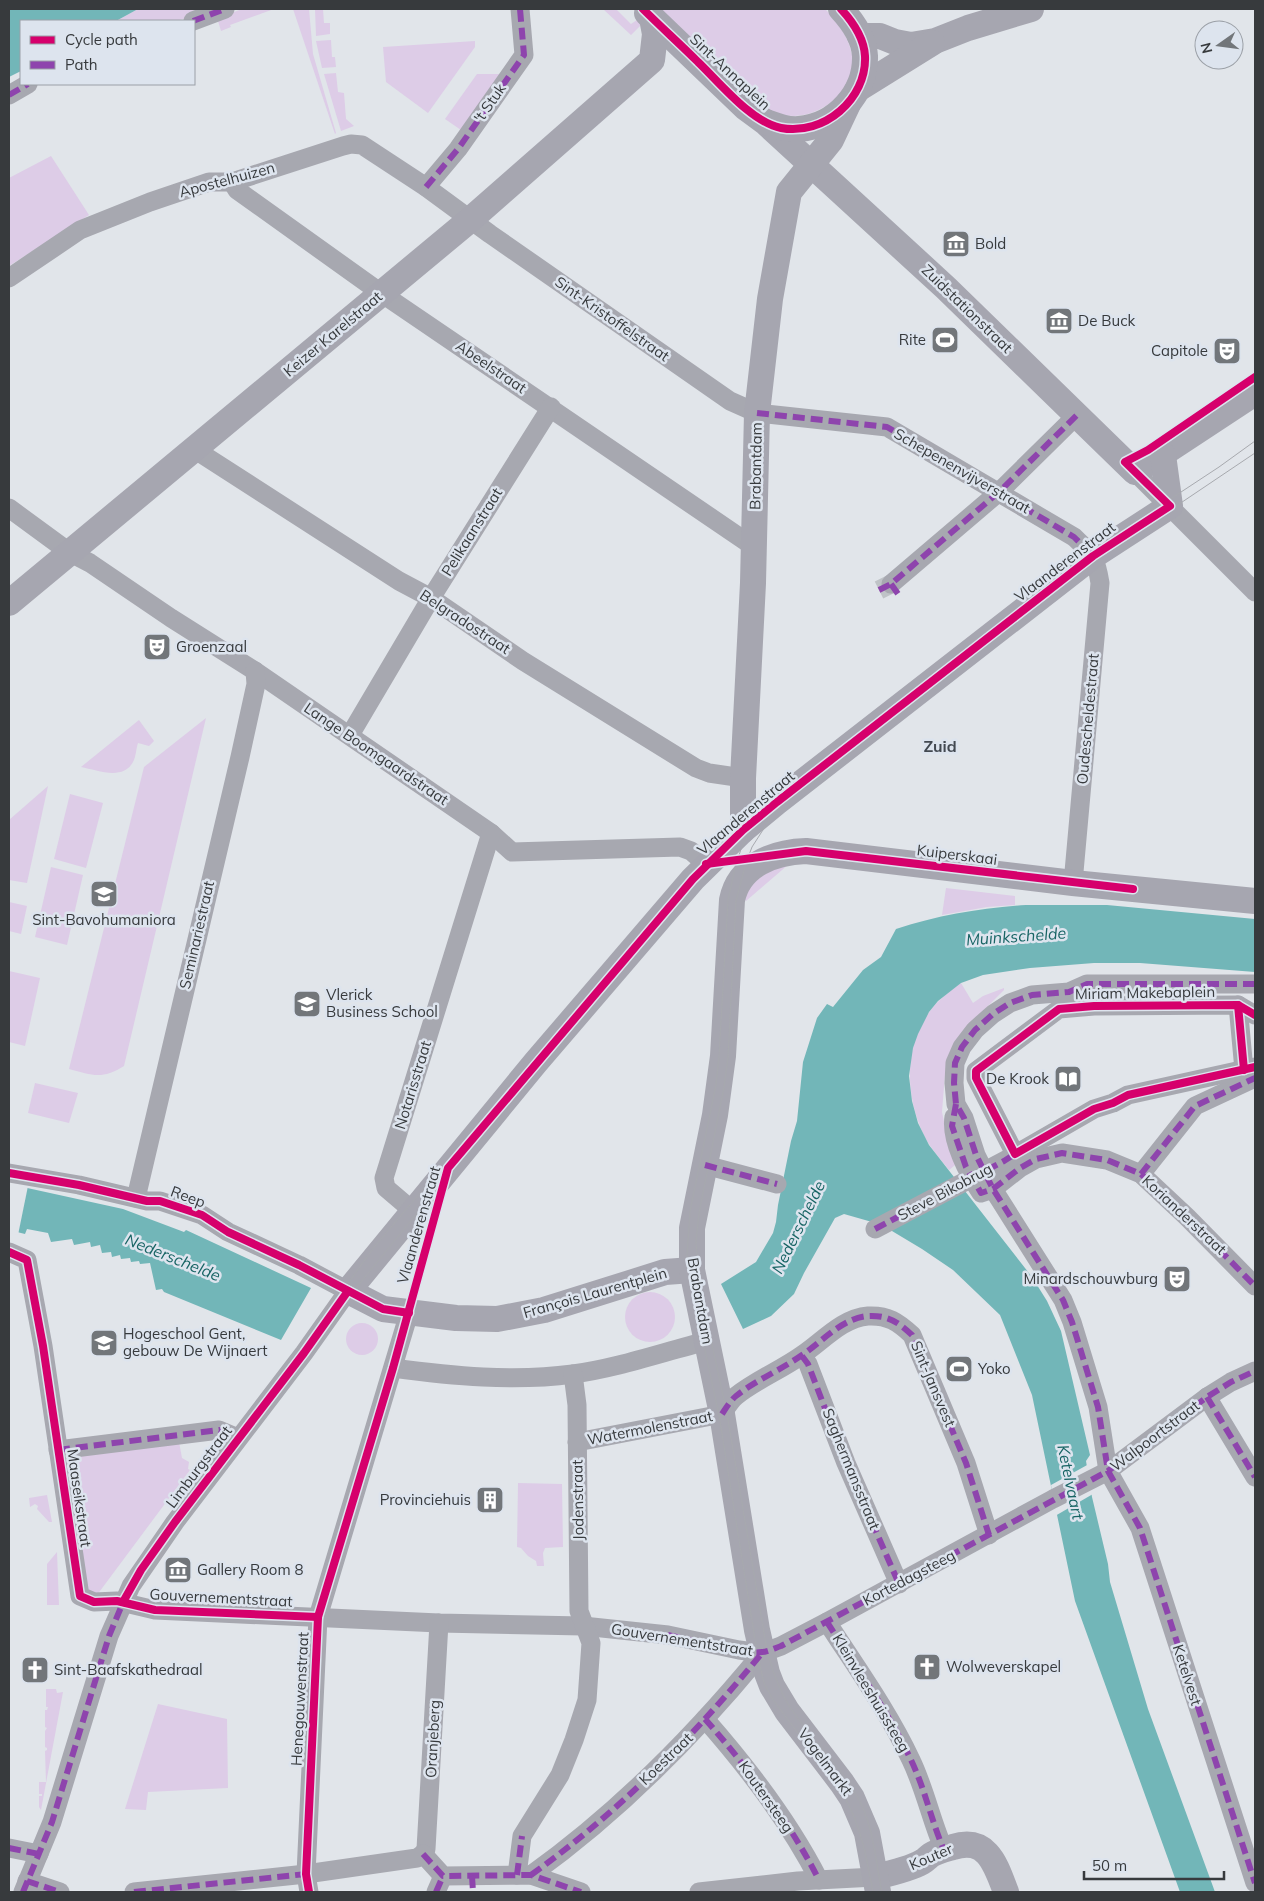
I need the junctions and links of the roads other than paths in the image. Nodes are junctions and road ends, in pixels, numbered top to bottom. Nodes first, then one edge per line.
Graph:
1 (225, 9) edge
2 (520, 9) edge
3 (841, 9) edge
4 (1031, 9) edge
5 (648, 13) edge
6 (195, 20) edge
7 (860, 36) junction
8 (935, 41) junction
9 (652, 60) junction
10 (696, 60) junction
11 (26, 85) edge
12 (9, 95) edge
13 (853, 96) junction
14 (765, 122) junction
15 (812, 165) junction
16 (232, 182) junction
17 (426, 187) junction
18 (471, 220) junction
19 (9, 278) edge
20 (381, 293) junction
21 (1255, 393) edge
22 (551, 407) junction
23 (757, 413) junction
24 (1077, 415) junction
25 (194, 449) junction
26 (1162, 455) junction
27 (1135, 472) junction
28 (999, 492) junction
29 (1170, 506) junction
30 (9, 508) edge
31 (754, 547) junction
32 (69, 552) junction
33 (1093, 556) junction
34 (890, 584) dead end
35 (1255, 592) edge
36 (431, 598) junction
37 (9, 603) edge
38 (255, 671) junction
39 (350, 735) junction
40 (743, 778) junction
41 (743, 830) junction
42 (491, 832) junction
43 (706, 864) junction
44 (1073, 883) junction
45 (734, 888) joint
46 (1255, 901) edge
47 (1255, 984) edge
48 (1238, 1005) junction
49 (1255, 1015) edge
50 (1242, 1066) edge
51 (1015, 1154) junction
52 (705, 1165) junction
53 (1141, 1174) junction
54 (10, 1176) edge
55 (777, 1184) dead end
56 (993, 1189) junction
57 (136, 1198) junction
58 (413, 1212) junction
59 (875, 1229) dead end
60 (9, 1252) edge
61 (373, 1258) junction
62 (692, 1270) junction
63 (1255, 1286) edge
64 (344, 1294) junction
65 (403, 1311) junction
66 (707, 1341) junction
67 (802, 1356) junction
68 (393, 1368) junction
69 (1255, 1371) edge
70 (573, 1374) junction
71 (1207, 1398) junction
72 (722, 1414) junction
73 (238, 1438) junction
74 (577, 1442) junction
75 (58, 1450) junction
76 (1108, 1471) junction
77 (1255, 1478) edge
78 (1053, 1499) joint
79 (989, 1535) junction
80 (899, 1584) junction
81 (123, 1602) junction
82 (318, 1617) junction
83 (439, 1622) junction
84 (827, 1622) junction
85 (583, 1626) junction
86 (762, 1652) junction
87 (706, 1719) junction
88 (9, 1848) edge
89 (944, 1850) junction
90 (39, 1854) junction
91 (423, 1854) junction
92 (306, 1874) junction
93 (524, 1875) junction
94 (819, 1880) junction
95 (1255, 1883) edge
96 (440, 1884) edge
97 (473, 1884) edge
98 (876, 1885) edge
99 (25, 1887) edge
100 (191, 1890) edge
101 (60, 1892) edge
102 (134, 1892) edge
103 (309, 1892) edge
104 (581, 1892) edge
105 (698, 1892) edge
106 (1006, 1892) edge

1 - 6 street
2 - 17 street, 't Stuk
3 - 7 street
4 - 8 street
5 - 9 street
5 - 10 street, Sint-Annaplein
7 - 8 street
7 - 13 street
8 - 13 street, Sint-Annaplein
9 - 10 street
9 - 18 street, Keizer Karelstraat
10 - 14 street, Sint-Annaplein
11 - 12 street
13 - 14 street, Sint-Annaplein
13 - 15 street
14 - 15 street, Sint-Annaplein
15 - 23 street, Brabantdam
15 - 24 street, Zuidstationstraat
16 - 17 street, Apostelhuizen
16 - 19 street, Apostelhuizen
16 - 20 street, Abeelstraat
17 - 18 street, Apostelhuizen
18 - 20 street, Keizer Karelstraat
18 - 23 street, Sint-Kristoffelstraat
20 - 22 street, Abeelstraat
20 - 25 street, Keizer Karelstraat
21 - 26 street
22 - 31 street, Abeelstraat
22 - 36 street, Pelikaanstraat
23 - 28 street, Schepenenvijverstraat
23 - 31 street, Brabantdam
24 - 27 street, Zuidstationstraat
24 - 28 street
25 - 32 street, Keizer Karelstraat
25 - 36 street, Belgradostraat
26 - 27 street
26 - 29 street
27 - 29 street, Zuidstationstraat
28 - 33 street, Schepenenvijverstraat
28 - 34 street
29 - 33 street, Vlaanderenstraat
29 - 35 street, Zuidstationstraat
30 - 32 street, Lange Boomgaardstraat
31 - 40 street, Brabantdam
32 - 37 street, Keizer Karelstraat
32 - 38 street, Lange Boomgaardstraat
33 - 41 street, Vlaanderenstraat
33 - 44 street, Oudescheldestraat
36 - 39 street, Pelikaanstraat
36 - 40 street, Belgradostraat
38 - 39 street, Lange Boomgaardstraat
38 - 57 street, Seminariestraat
39 - 42 street, Lange Boomgaardstraat
40 - 41 street, Brabantdam
41 - 43 street, Vlaanderenstraat
42 - 43 street, Lange Boomgaardstraat
42 - 58 street, Notarisstraat
43 - 58 street, Vlaanderenstraat
44 - 45 street, Kuiperskaai
44 - 46 street, Kuiperskaai
45 - 52 street, Brabantdam
47 - 56 street
48 - 49 street
48 - 50 street
48 - 51 street, Miriam Makebaplein
50 - 51 street
50 - 53 street
51 - 59 street, Steve Bikobrug
52 - 55 street
52 - 62 street, Brabantdam
53 - 56 street, Korianderstraat
53 - 63 street, Korianderstraat
54 - 57 street, Reep
56 - 76 street
57 - 64 street, Reep
58 - 61 street, Vlaanderenstraat
60 - 75 street, Maaseikstraat
61 - 64 street, Vlaanderenstraat
61 - 65 street, Vlaanderenstraat
62 - 65 street, François Laurentplein
62 - 66 street, Brabantdam
64 - 65 street, François Laurentplein
64 - 73 street, Limburgstraat
65 - 68 street, Henegouwenstraat
66 - 70 street
66 - 72 street, Brabantdam
67 - 72 street, Sint-Jansvest
67 - 79 street, Sint-Jansvest
67 - 80 street, Saghermansstraat
68 - 70 street
68 - 82 street, Henegouwenstraat
69 - 71 street, Walpoortstraat
70 - 74 street, Jodenstraat
71 - 76 street, Walpoortstraat
71 - 77 street
72 - 74 street, Watermolenstraat
72 - 86 street, Brabantdam
73 - 75 street
73 - 81 street, Limburgstraat
74 - 85 street, Jodenstraat
75 - 81 street, Maaseikstraat
76 - 78 street, Walpoortstraat
76 - 95 street, Ketelvest
78 - 79 street, Kortedagsteeg
79 - 80 street, Kortedagsteeg
80 - 84 street, Kortedagsteeg
81 - 82 street, Gouvernementstraat
81 - 90 street, Limburgstraat
82 - 83 street, Gouvernementstraat
82 - 92 street, Henegouwenstraat
83 - 85 street, Gouvernementstraat
83 - 91 street, Oranjeberg
84 - 86 street, Kortedagsteeg
84 - 89 street, Kleinvleeshuissteeg
85 - 86 street, Gouvernementstraat
85 - 93 street, Jodenstraat
86 - 87 street, Koestraat
86 - 98 street, Vogelmarkt
87 - 93 street, Koestraat
87 - 94 street, Koutersteeg
88 - 90 street
89 - 98 street, Kouter
89 - 106 street, Kouter
90 - 99 street, Limburgstraat
91 - 92 street
91 - 96 street
92 - 100 street
92 - 103 street, Henegouwenstraat
93 - 97 street
93 - 104 street
94 - 98 street
94 - 105 street
96 - 97 street
99 - 101 street
100 - 102 street

